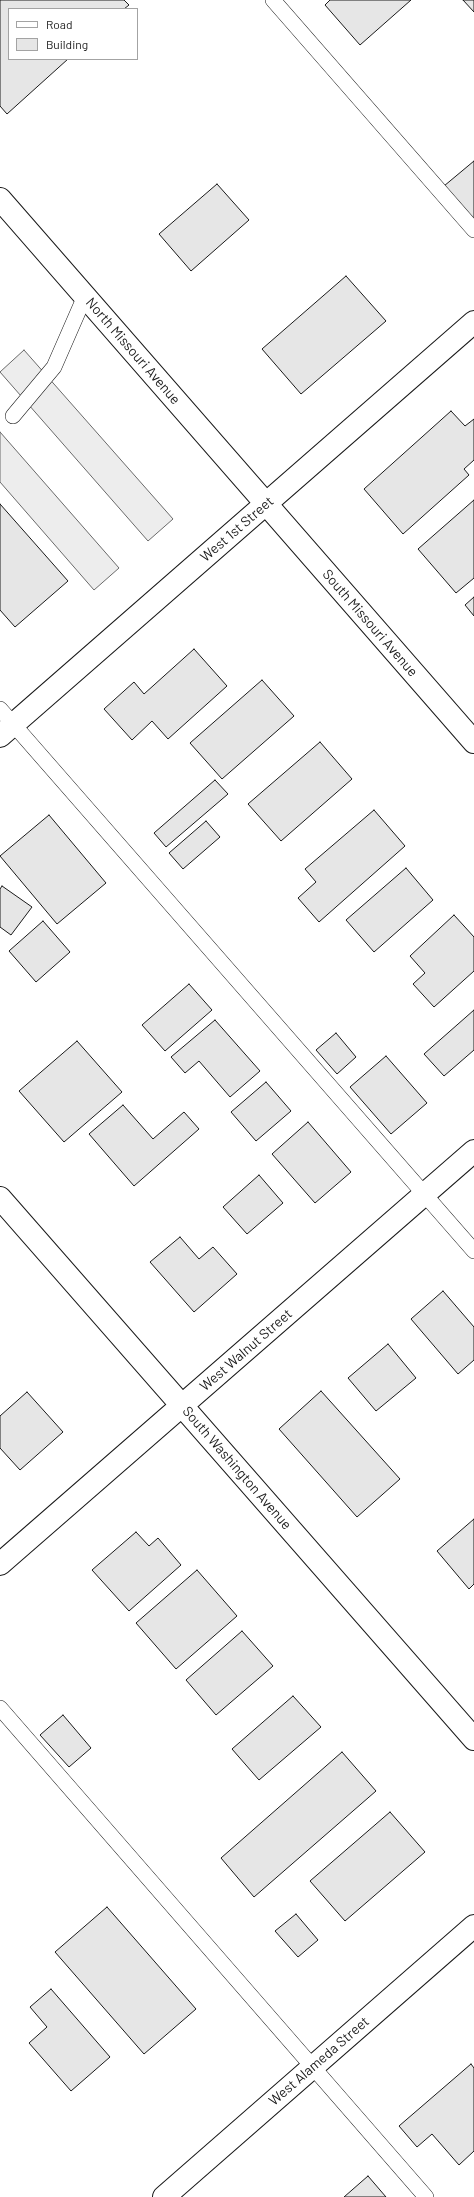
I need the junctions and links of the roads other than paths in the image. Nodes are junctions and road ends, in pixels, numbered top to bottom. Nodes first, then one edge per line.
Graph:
1 (274, 0) edge
2 (0, 199) edge
3 (474, 230) edge
4 (85, 296) junction
5 (474, 322) edge
6 (13, 416) dead end
7 (266, 504) junction
8 (4, 723) edge
9 (474, 742) edge
10 (474, 1151) edge
11 (424, 1194) junction
12 (0, 1198) edge
13 (474, 1251) edge
14 (182, 1406) junction
15 (0, 1564) edge
16 (0, 1708) edge
17 (474, 1739) edge
18 (474, 1926) edge
19 (313, 2067) junction
20 (164, 2197) edge
21 (426, 2197) edge

1 - 3 lane
2 - 4 street, North Missouri Avenue
4 - 6 lane
4 - 7 street, North Missouri Avenue
5 - 7 street, West 1st Street
7 - 8 street, West 1st Street
7 - 9 street, South Missouri Avenue
8 - 11 lane
10 - 11 street, West Walnut Street
11 - 13 lane
11 - 14 street, West Walnut Street
12 - 14 street, South Washington Avenue
14 - 15 street, West Walnut Street
14 - 17 street, South Washington Avenue
16 - 19 lane
18 - 19 street, West Alameda Street
19 - 20 street, West Alameda Street
19 - 21 lane

